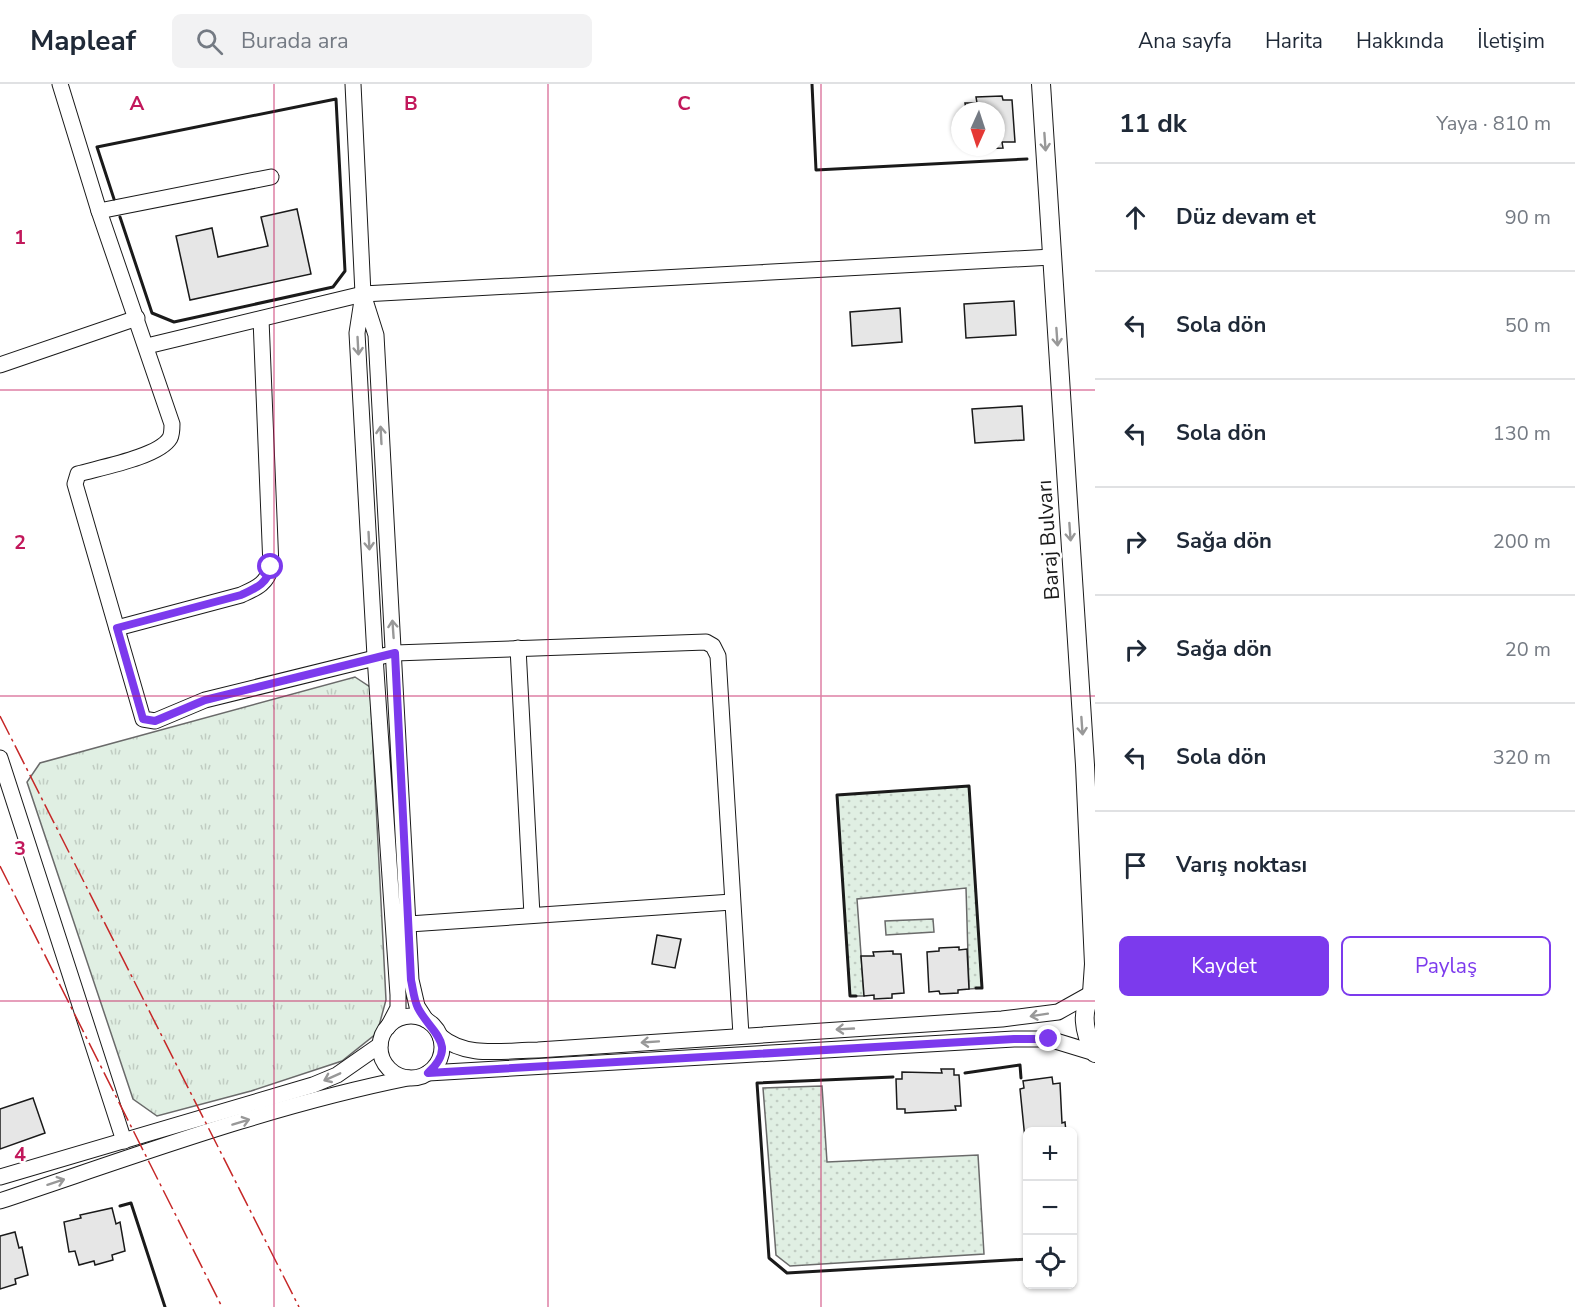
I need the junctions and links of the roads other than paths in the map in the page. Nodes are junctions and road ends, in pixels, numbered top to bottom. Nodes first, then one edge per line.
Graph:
1 (60, 84) edge
2 (353, 84) edge
3 (1041, 84) edge
4 (271, 177) dead end
5 (99, 211) junction
6 (1052, 257) junction
7 (363, 294) junction
8 (137, 318) junction
9 (261, 319) junction
10 (147, 346) junction
11 (0, 365) edge
12 (117, 628) junction
13 (518, 648) junction
14 (395, 653) junction
15 (375, 656) junction
16 (0, 758) edge
17 (732, 902) junction
18 (532, 915) junction
19 (409, 924) junction
20 (1094, 991) edge
21 (426, 1020) junction
22 (388, 1027) junction
23 (741, 1035) junction
24 (440, 1036) junction
25 (380, 1045) junction
26 (1095, 1053) edge
27 (428, 1073) junction
28 (408, 1078) junction
29 (124, 1141) junction
30 (0, 1177) edge
31 (0, 1201) edge

1 - 5 street
2 - 7 street
3 -> 6 main road, Baraj Bulvarı
4 - 5 street
5 - 8 street
6 - 7 street
6 -> 20 main road, Baraj Bulvarı
7 - 9 street
14 -> 7 street
7 -> 15 street
8 - 10 street
8 - 11 street
9 - 10 street
9 - 12 street
10 - 12 street
12 - 15 street
13 - 14 street
13 - 17 street
13 - 18 street
14 - 15 street
14 - 19 street
15 - 22 street
16 - 29 street
17 - 18 street
17 - 23 street
18 - 19 street
19 - 21 street
20 -> 23 street
20 - 26 main road, Baraj Bulvarı
21 - 22 street
21 - 24 street
22 - 25 street
23 -> 24 street
24 - 27 street
25 - 28 street
25 -> 29 street
26 - 27 street
27 - 28 street
31 -> 28 street
29 - 30 street

